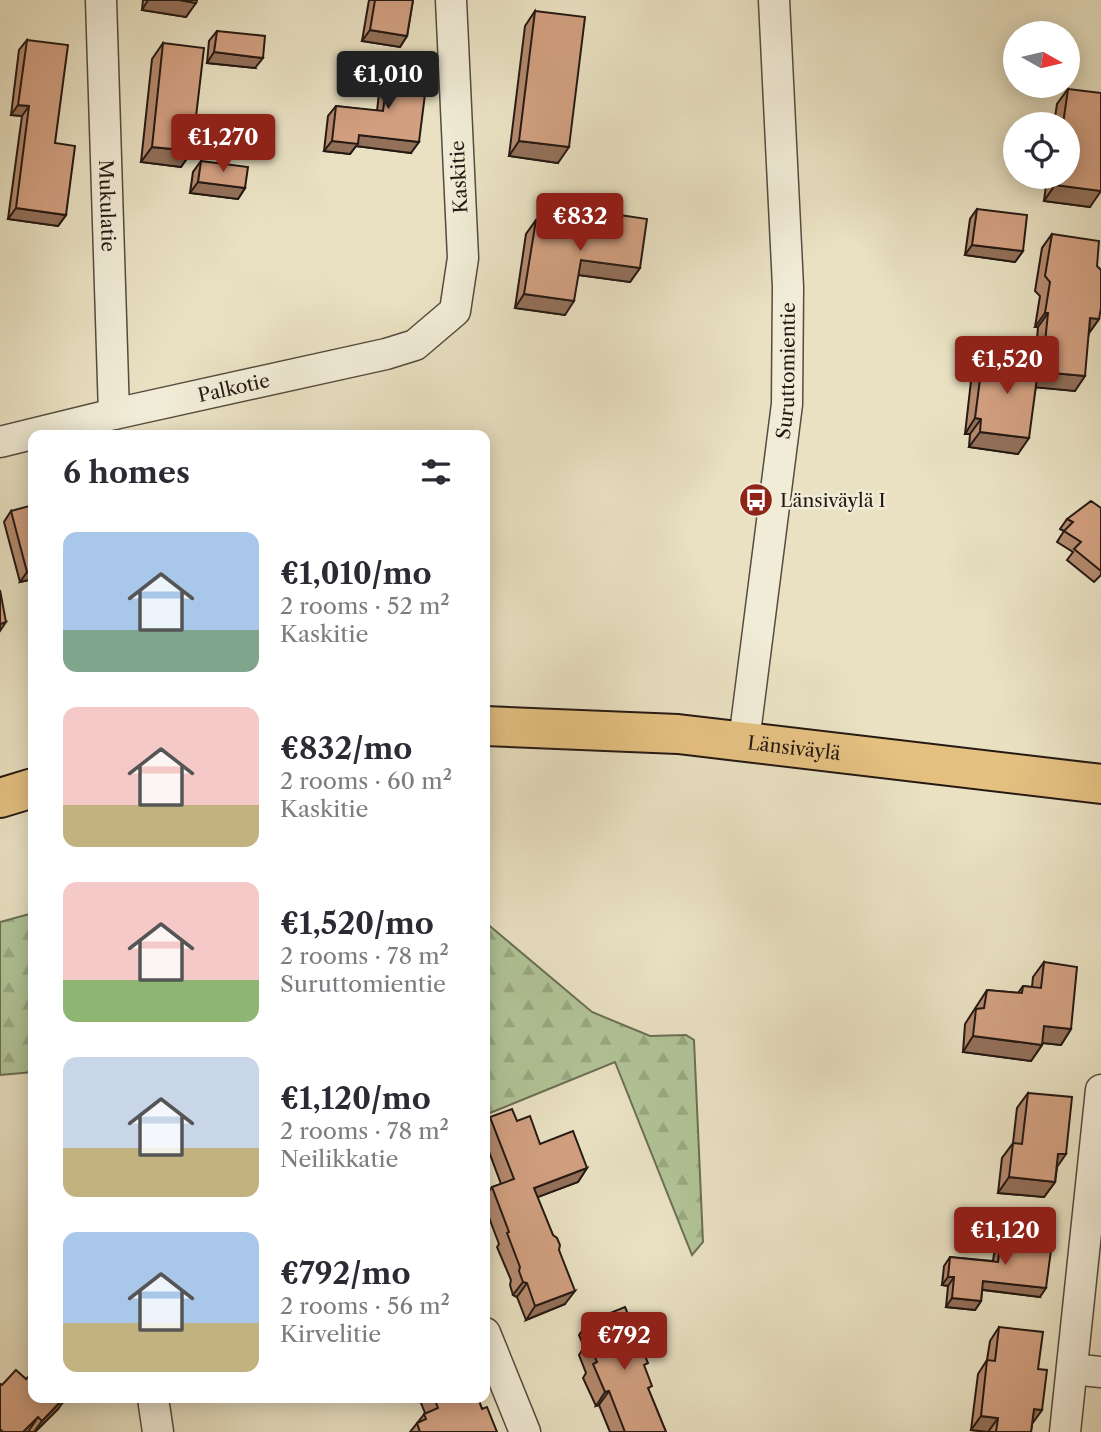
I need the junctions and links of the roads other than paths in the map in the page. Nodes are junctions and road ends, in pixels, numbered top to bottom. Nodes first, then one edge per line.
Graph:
1 (100, 0) edge
2 (451, 0) edge
3 (774, 0) edge
4 (455, 311) joint
5 (114, 414) junction
6 (49, 430) edge
7 (28, 435) edge
8 (0, 442) edge
9 (490, 726) edge
10 (744, 741) junction
11 (1101, 784) edge
12 (28, 790) edge
13 (0, 798) edge
14 (1101, 1090) edge
15 (490, 1345) edge
16 (1086, 1370) edge
17 (154, 1403) edge
18 (158, 1432) edge
19 (525, 1432) edge
20 (1065, 1432) edge

1 - 5 street, Mukulatie
2 - 4 street, Kaskitie
3 - 10 street, Suruttomientie
4 - 5 street, Palkotie
5 - 6 street, Palkotie
7 - 8 street, Palkotie
9 - 10 main road, Länsiväylä
10 - 11 main road, Länsiväylä
12 - 13 main road
14 - 16 street
15 - 19 street
16 - 20 street
17 - 18 street

